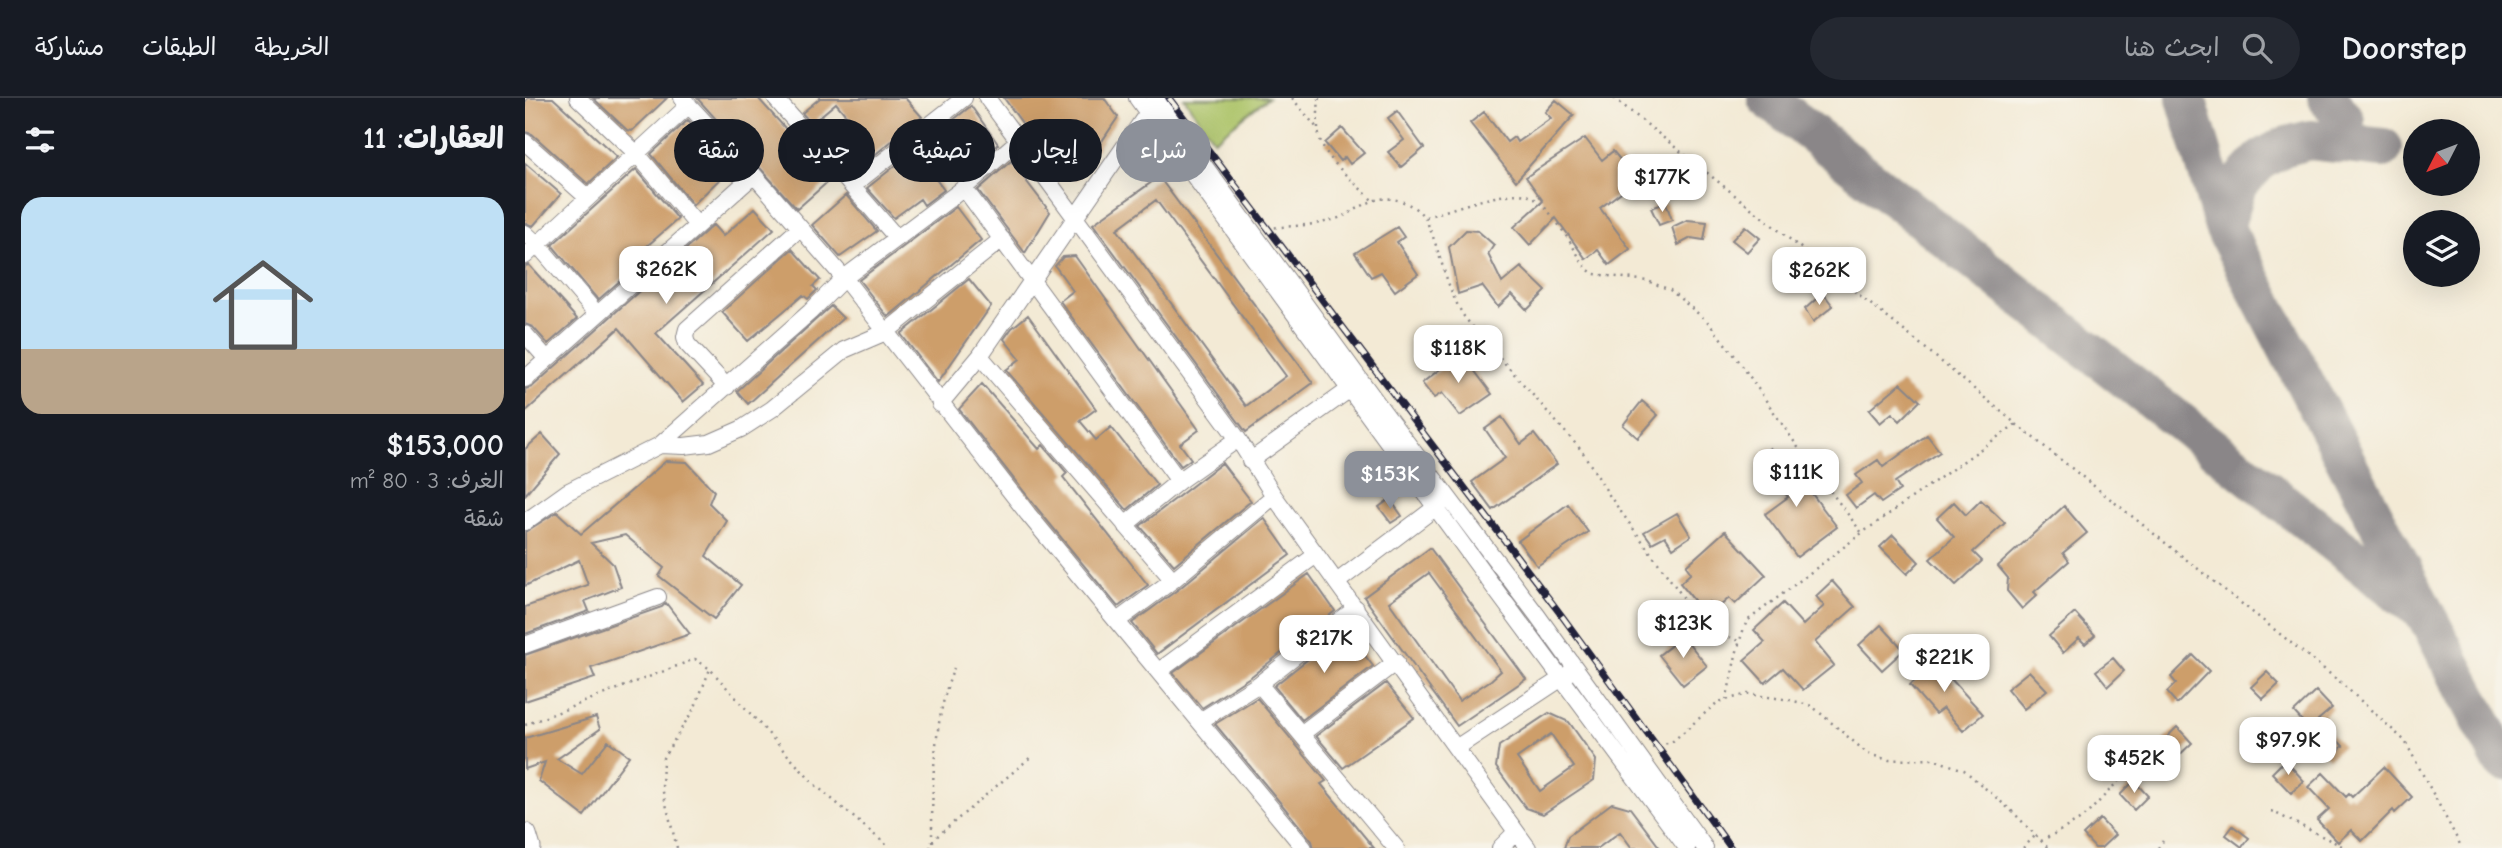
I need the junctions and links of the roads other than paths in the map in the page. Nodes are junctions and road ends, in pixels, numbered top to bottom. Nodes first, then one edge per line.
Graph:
1 (578, 98) edge
2 (775, 98) edge
3 (964, 98) edge
4 (987, 98) edge
5 (1137, 98) edge
6 (686, 102) edge
7 (1153, 104) edge
8 (702, 119) edge
9 (1009, 127) edge
10 (525, 142) edge
11 (1009, 149) edge
12 (637, 154) junction
13 (746, 182) edge
14 (760, 182) edge
15 (1050, 182) edge
16 (852, 186) junction
17 (964, 188) junction
18 (588, 198) junction
19 (1076, 218) junction
20 (697, 225) junction
21 (800, 228) junction
22 (525, 233) edge
23 (897, 238) junction
24 (1002, 239) junction
25 (538, 245) junction
26 (525, 256) edge
27 (844, 278) junction
28 (1031, 279) junction
29 (597, 314) junction
30 (886, 332) junction
31 (525, 334) edge
32 (980, 356) junction
33 (547, 359) junction
34 (525, 379) edge
35 (1355, 385) junction
36 (727, 387) junction
37 (940, 404) junction
38 (1238, 439) junction
39 (660, 445) junction
40 (1250, 461) junction
41 (1178, 481) junction
42 (1274, 496) junction
43 (1442, 502) junction
44 (525, 522) edge
45 (1125, 525) junction
46 (1317, 555) junction
47 (1173, 580) junction
48 (1338, 582) junction
49 (658, 597) dead end
50 (1356, 608) junction
51 (1117, 621) junction
52 (525, 645) edge
53 (1396, 663) junction
54 (1576, 669) junction
55 (1159, 671) junction
56 (1562, 679) junction
57 (1259, 684) junction
58 (1200, 721) junction
59 (1301, 734) junction
60 (1456, 748) junction
61 (1516, 832) junction
62 (525, 835) edge
63 (529, 848) edge
64 (1304, 848) edge
65 (1396, 848) edge
66 (1500, 848) edge
67 (1528, 848) edge
68 (1687, 848) edge
69 (1705, 848) edge

1 - 12 street
2 - 16 street
3 - 16 street
4 - 9 street
5 - 7 street
6 - 8 street
6 - 12 street
7 - 19 street
7 - 35 street
7 - 35 street
10 - 18 street
11 - 17 street
12 - 18 street
12 - 20 street
13 - 20 street
14 - 21 street
15 - 19 street
16 - 23 street
17 - 23 street
17 - 24 street
18 - 25 street
19 - 28 street
19 - 38 street
20 - 29 street
21 - 27 street
21 - 36 street
22 - 25 street
23 - 27 street
24 - 28 street
24 - 30 street
25 - 26 street
25 - 29 street
27 - 30 street
27 - 36 street
28 - 32 street
28 - 41 street
29 - 33 street
30 - 37 street
30 - 39 street
31 - 33 street
32 - 37 street
32 - 45 street
33 - 34 street
35 - 40 street
35 - 43 street
36 - 39 street
37 - 51 street
38 - 40 street
38 - 41 street
39 - 44 street
40 - 42 street
41 - 45 street
42 - 46 street
42 - 47 street
43 - 48 street
43 - 54 street
43 - 56 street
45 - 47 street
46 - 48 street
46 - 55 street
47 - 51 street
48 - 50 street
49 - 52 street
50 - 53 street
50 - 57 street
51 - 55 street
53 - 59 street
53 - 60 street
54 - 56 street
54 - 69 street
55 - 58 street
56 - 60 street
56 - 68 street
57 - 58 street
57 - 59 street
58 - 64 street
59 - 65 street
60 - 61 street
61 - 66 street
61 - 67 street
62 - 63 main road

